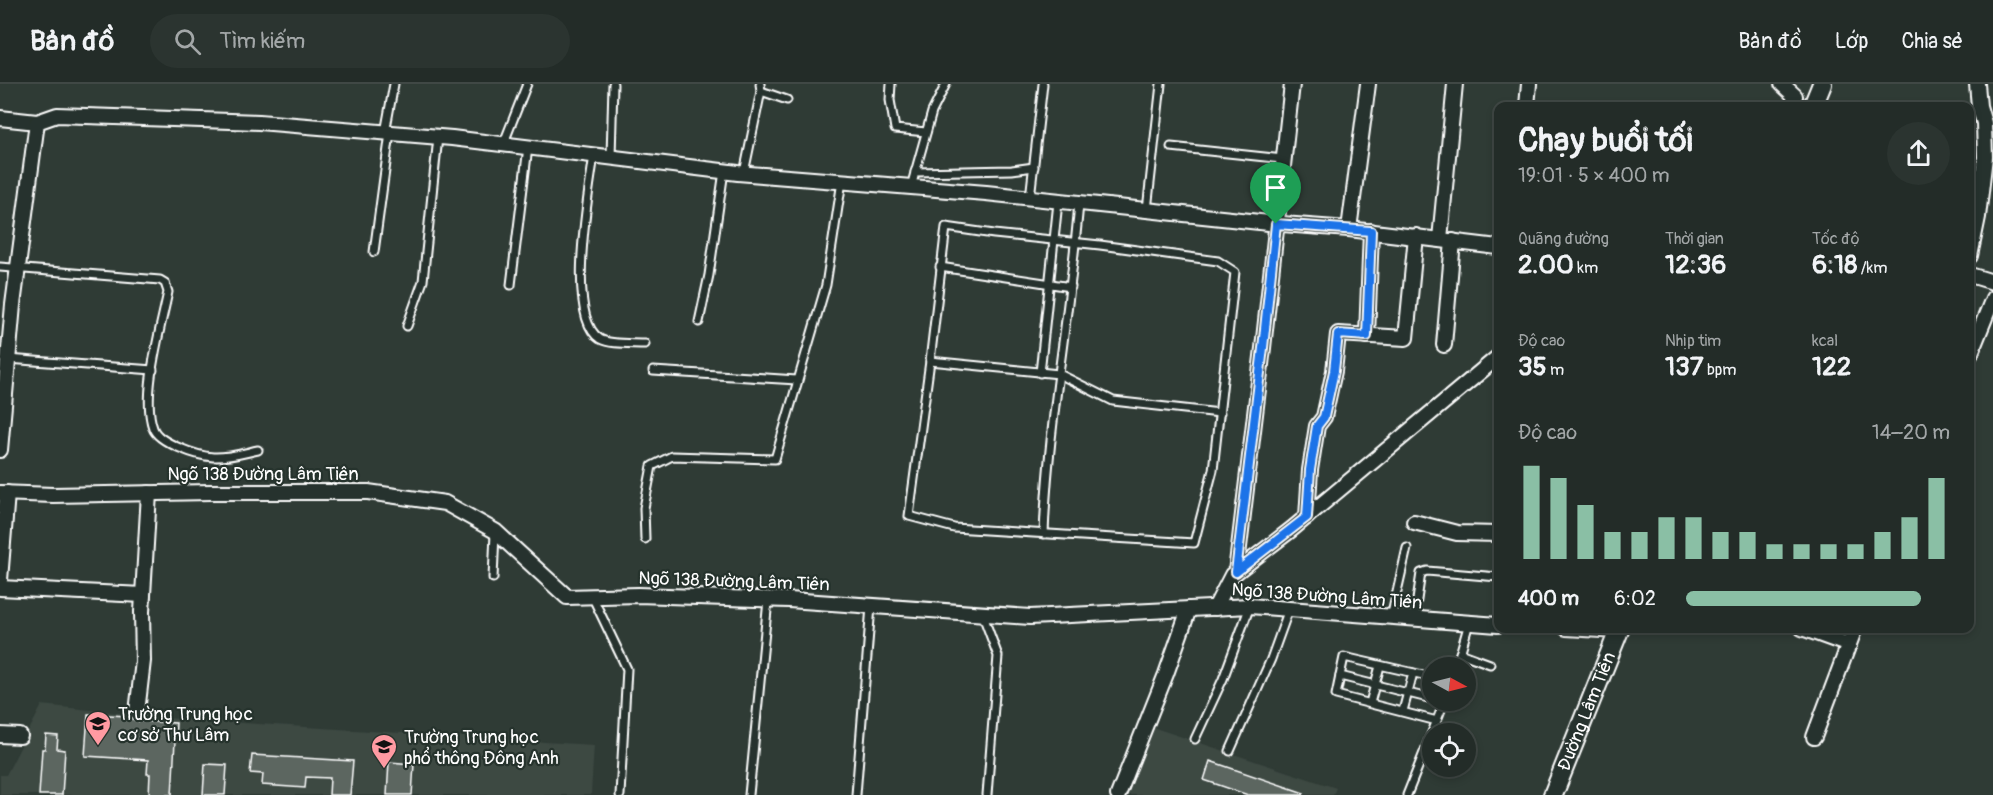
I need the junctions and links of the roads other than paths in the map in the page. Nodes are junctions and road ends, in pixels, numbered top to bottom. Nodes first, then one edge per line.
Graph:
1 (394, 84) edge
2 (527, 84) edge
3 (613, 84) edge
4 (891, 84) edge
5 (946, 84) edge
6 (1043, 84) edge
7 (1161, 84) edge
8 (1292, 84) edge
9 (1368, 84) edge
10 (1455, 84) edge
11 (1529, 84) edge
12 (1782, 84) edge
13 (1822, 84) edge
14 (1977, 84) edge
15 (761, 87) edge
16 (787, 100) dead end
17 (1527, 102) edge
18 (1794, 102) edge
19 (1815, 102) edge
20 (0, 118) edge
21 (37, 122) junction
22 (926, 132) junction
23 (387, 133) junction
24 (438, 137) junction
25 (503, 145) junction
26 (528, 147) junction
27 (1171, 147) dead end
28 (594, 155) junction
29 (611, 157) junction
30 (1283, 159) junction
31 (1034, 167) junction
32 (724, 171) junction
33 (915, 172) junction
34 (744, 173) junction
35 (842, 182) junction
36 (911, 187) junction
37 (1030, 198) junction
38 (1059, 202) junction
39 (1079, 203) junction
40 (1147, 210) junction
41 (1276, 224) junction
42 (1348, 229) junction
43 (1371, 231) junction
44 (1416, 236) junction
45 (1974, 236) edge
46 (1054, 240) junction
47 (1447, 240) junction
48 (1076, 243) junction
49 (1494, 246) edge
50 (374, 252) dead end
51 (0, 267) edge
52 (940, 267) junction
53 (18, 268) junction
54 (1974, 275) edge
55 (1993, 282) edge
56 (511, 285) dead end
57 (1051, 285) junction
58 (1071, 287) junction
59 (1993, 298) edge
60 (699, 322) dead end
61 (407, 326) dead end
62 (1367, 336) junction
63 (645, 344) dead end
64 (1444, 345) dead end
65 (1974, 345) edge
66 (8, 359) junction
67 (1494, 360) edge
68 (930, 361) junction
69 (153, 370) junction
70 (653, 371) dead end
71 (1040, 373) junction
72 (1059, 374) junction
73 (2, 378) edge
74 (797, 380) junction
75 (1220, 413) junction
76 (0, 450) edge
77 (258, 450) dead end
78 (4, 493) edge
79 (149, 493) junction
80 (1307, 517) junction
81 (1414, 522) dead end
82 (495, 531) junction
83 (1044, 534) junction
84 (1494, 534) edge
85 (645, 539) dead end
86 (1407, 548) dead end
87 (1236, 572) junction
88 (1494, 578) edge
89 (493, 579) dead end
90 (0, 580) edge
91 (0, 588) edge
92 (143, 595) junction
93 (592, 597) junction
94 (768, 600) junction
95 (871, 606) junction
96 (1250, 606) junction
97 (1215, 608) junction
98 (1189, 609) junction
99 (1289, 609) junction
100 (982, 614) junction
101 (1391, 618) junction
102 (1414, 620) junction
103 (1469, 623) junction
104 (1494, 625) edge
105 (1618, 633) edge
106 (1816, 633) edge
107 (1853, 633) edge
108 (1849, 645) junction
109 (1460, 653) junction
110 (1459, 657) edge
111 (1490, 664) dead end
112 (1380, 666) junction
113 (1413, 673) junction
114 (1422, 675) edge
115 (1340, 676) junction
116 (1376, 685) junction
117 (1409, 693) junction
118 (1422, 696) edge
119 (1370, 703) junction
120 (1404, 711) junction
121 (1440, 711) edge
122 (137, 712) dead end
123 (1437, 721) junction
124 (0, 735) edge
125 (20, 736) dead end
126 (1814, 737) dead end
127 (1195, 739) dead end
128 (1230, 751) dead end
129 (620, 795) edge
130 (749, 795) edge
131 (856, 795) edge
132 (987, 795) edge
133 (1118, 795) edge
134 (1407, 795) edge
135 (1553, 795) edge

1 - 23 lane
2 - 25 lane
3 - 29 lane
4 - 22 lane
5 - 22 lane
6 - 31 lane
7 - 40 lane
8 - 30 street
9 - 42 street
10 - 47 street
11 - 17 street
12 - 18 street
13 - 19 street
14 - 45 street
15 - 16 lane
15 - 34 lane
20 - 21 street
21 - 23 street
21 - 53 street
22 - 33 lane
23 - 24 street
23 - 50 lane
24 - 25 street
24 - 61 lane
25 - 26 street
26 - 28 street
26 - 56 lane
27 - 30 lane
28 - 29 street
28 - 63 lane
29 - 32 street
30 - 41 street
31 - 33 lane
31 - 37 lane
32 - 34 street
32 - 60 lane
33 - 36 lane
34 - 35 street
35 - 36 street
35 - 74 lane
36 - 37 street
37 - 38 street
38 - 39 street
38 - 46 lane
39 - 40 street
39 - 48 lane
40 - 41 street
41 - 42 street
41 - 87 street
42 - 43 street
43 - 44 street
43 - 62 street
44 - 47 street
44 - 62 street
46 - 48 lane
46 - 52 lane
46 - 57 lane
47 - 49 street
47 - 64 street
48 - 58 lane
48 - 75 lane
51 - 53 lane
52 - 57 lane
52 - 68 lane
53 - 66 street
53 - 69 lane
54 - 55 street
57 - 58 lane
57 - 71 lane
58 - 72 lane
59 - 65 street
62 - 80 street
66 - 69 lane
66 - 73 street
67 - 80 street
68 - 71 lane
68 - 83 lane
69 - 77 lane
70 - 74 lane
71 - 72 lane
72 - 75 lane
72 - 83 lane
73 - 76 street
74 - 85 lane
75 - 83 lane
78 - 79 street, Ngõ 138 Đường Lâm Tiên
78 - 90 street
79 - 82 street, Ngõ 138 Đường Lâm Tiên
79 - 92 street
80 - 87 street
81 - 84 street
82 - 89 lane
82 - 93 street, Ngõ 138 Đường Lâm Tiên
86 - 101 lane
87 - 97 street
88 - 102 lane
91 - 92 street
92 - 122 street
93 - 94 street, Ngõ 138 Đường Lâm Tiên
93 - 129 lane
94 - 95 street, Ngõ 138 Đường Lâm Tiên
94 - 130 lane
95 - 100 street, Ngõ 138 Đường Lâm Tiên
95 - 131 lane
96 - 97 street, Ngõ 138 Đường Lâm Tiên
96 - 99 street, Ngõ 138 Đường Lâm Tiên
96 - 127 lane
97 - 98 street, Ngõ 138 Đường Lâm Tiên
98 - 100 street, Ngõ 138 Đường Lâm Tiên
98 - 133 street
99 - 101 street, Ngõ 138 Đường Lâm Tiên
99 - 128 lane
100 - 132 lane
101 - 102 street, Ngõ 138 Đường Lâm Tiên
102 - 103 street, Ngõ 138 Đường Lâm Tiên
103 - 104 street, Ngõ 138 Đường Lâm Tiên
103 - 109 lane
105 - 135 street, Đường Lâm Tiên
106 - 108 street
107 - 108 street
108 - 126 street
109 - 110 lane
109 - 111 lane
112 - 113 lane
112 - 115 lane
112 - 116 lane
113 - 114 lane
113 - 117 lane
115 - 116 lane
115 - 119 lane
116 - 117 lane
116 - 119 lane
117 - 118 lane
117 - 120 lane
119 - 120 lane
120 - 123 lane
121 - 123 lane
123 - 134 lane
124 - 125 street

